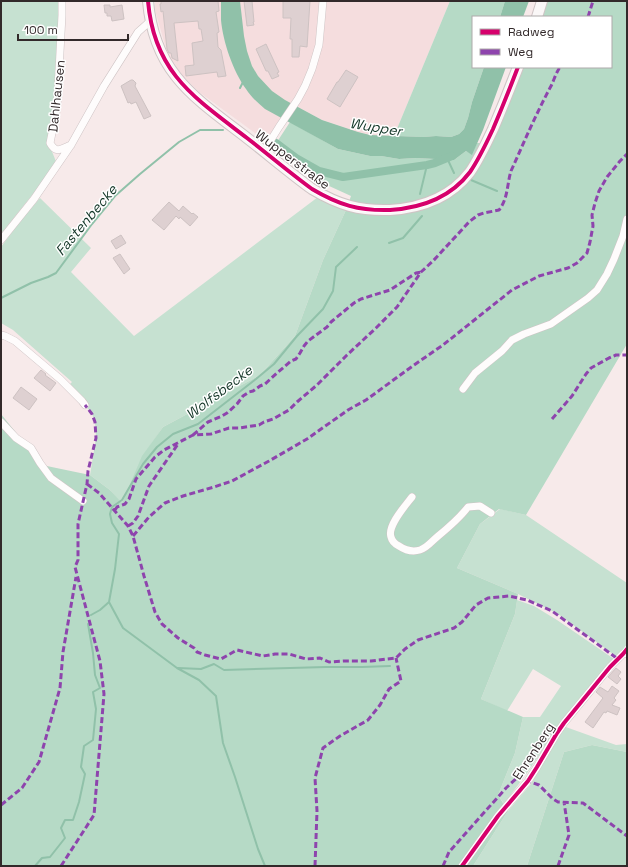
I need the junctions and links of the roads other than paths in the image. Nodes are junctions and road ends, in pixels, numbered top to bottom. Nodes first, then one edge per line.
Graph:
1 (62, 1) edge
2 (148, 1) edge
3 (323, 1) edge
4 (542, 1) edge
5 (537, 16) edge
6 (150, 22) junction
7 (518, 68) edge
8 (71, 145) junction
9 (264, 151) junction
10 (627, 219) edge
11 (1, 240) edge
12 (1, 334) edge
13 (463, 389) dead end
14 (85, 406) dead end
15 (1, 422) edge
16 (412, 497) dead end
17 (84, 501) dead end
18 (491, 513) dead end
19 (626, 652) edge
20 (462, 866) edge

1 - 8 street, Dahlhausen
2 - 6 main road, Wupperstraße
3 - 9 street
4 - 5 main road
6 - 8 street, Dahlhausen
6 - 9 main road, Wupperstraße
7 - 9 main road, Wupperstraße
8 - 11 street, Dahlhausen
10 - 13 street
12 - 14 street
15 - 17 street
16 - 18 street
19 - 20 street, Ehrenberg

